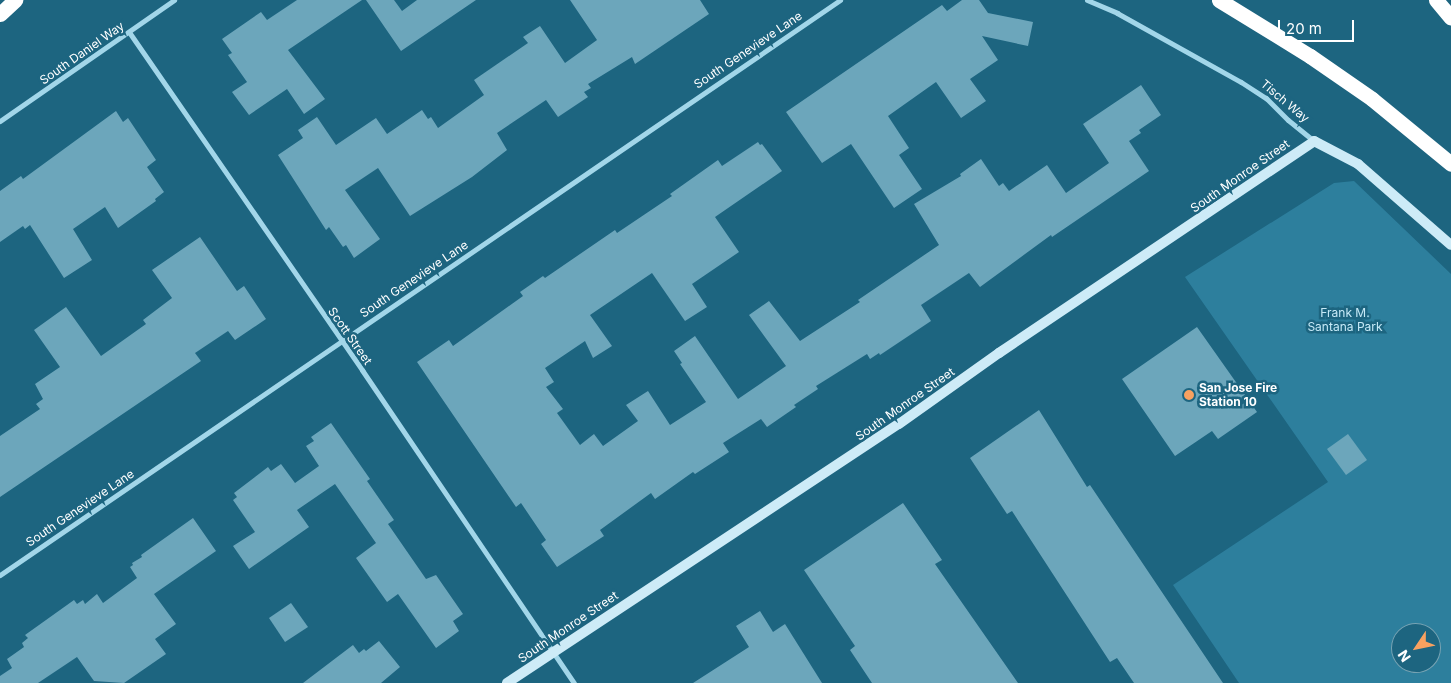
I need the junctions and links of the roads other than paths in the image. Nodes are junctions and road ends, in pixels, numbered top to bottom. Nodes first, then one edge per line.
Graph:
1 (15, 0) edge
2 (174, 0) edge
3 (840, 0) edge
4 (1087, 0) edge
5 (1219, 0) edge
6 (1436, 0) edge
7 (0, 14) edge
8 (1451, 18) edge
9 (129, 32) junction
10 (0, 121) edge
11 (1314, 141) junction
12 (1451, 164) edge
13 (1451, 245) edge
14 (342, 341) junction
15 (0, 574) edge
16 (554, 652) junction
17 (507, 683) edge
18 (574, 683) edge

1 - 7 highway
2 - 9 street, South Daniel Way
3 - 14 street, South Genevieve Lane
4 - 11 street, Tisch Way
5 - 12 highway
6 - 8 highway
9 - 10 street, South Daniel Way
9 - 14 street, Scott Street
11 - 13 main road, Tisch Way
11 - 16 main road, South Monroe Street
14 - 15 street, South Genevieve Lane
14 - 16 street, Scott Street
16 - 17 main road, South Monroe Street
16 - 18 street, Scott Street

